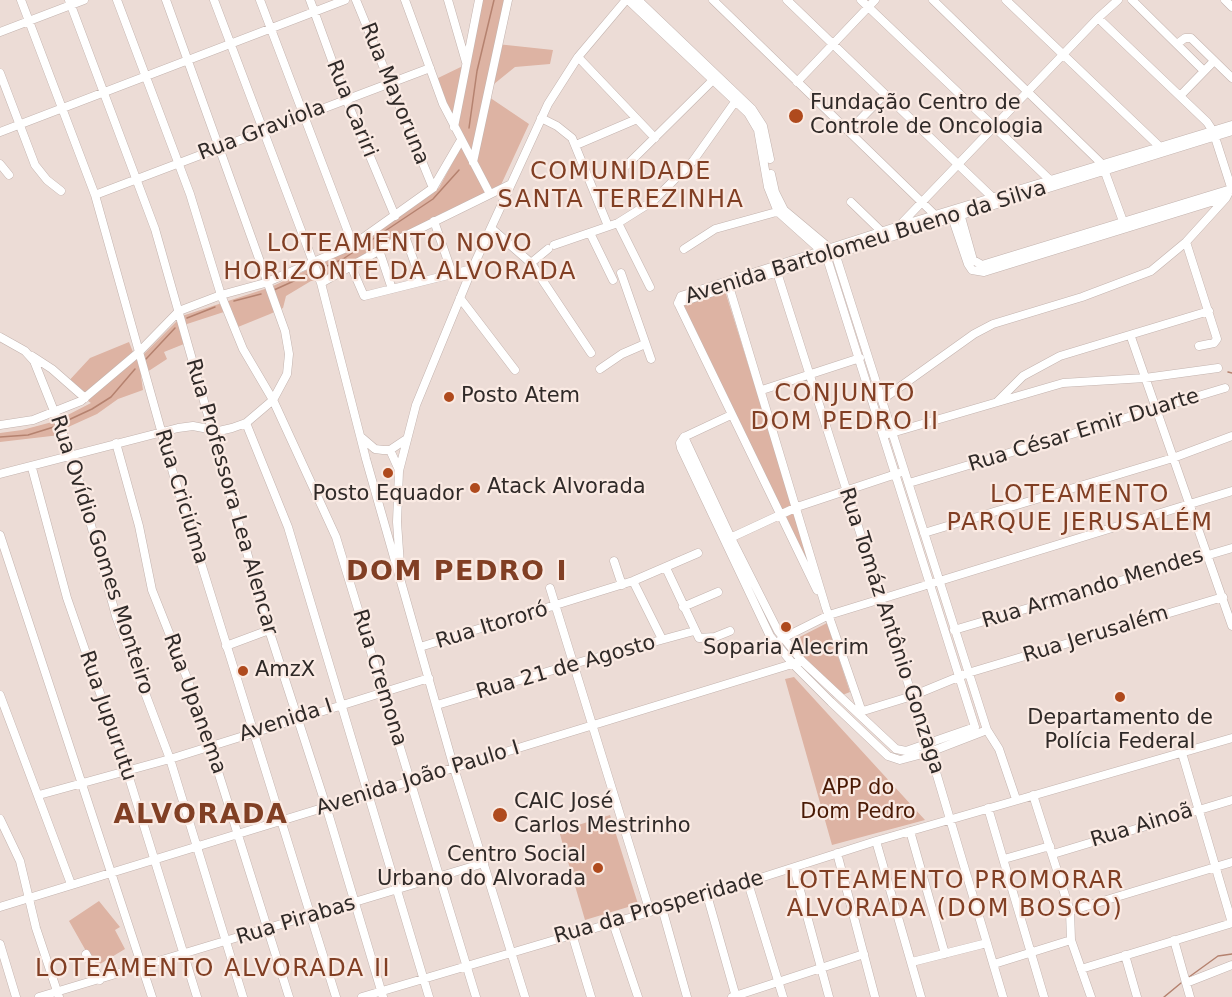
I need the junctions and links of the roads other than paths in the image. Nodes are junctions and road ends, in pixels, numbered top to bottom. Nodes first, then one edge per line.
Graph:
1 (21, 0) edge
2 (84, 0) edge
3 (117, 0) edge
4 (166, 0) edge
5 (214, 0) edge
6 (260, 0) edge
7 (310, 0) edge
8 (345, 0) edge
9 (356, 0) edge
10 (405, 0) edge
11 (448, 0) edge
12 (479, 0) edge
13 (508, 0) edge
14 (627, 0) edge
15 (638, 0) edge
16 (713, 0) edge
17 (787, 0) edge
18 (861, 0) edge
19 (875, 0) edge
20 (933, 0) edge
21 (1006, 0) edge
22 (1119, 0) edge
23 (1132, 0) edge
24 (1225, 0) edge
25 (70, 2) edge
26 (868, 7) junction
27 (1232, 7) edge
28 (314, 12) junction
29 (1098, 18) junction
30 (29, 22) junction
31 (271, 28) junction
32 (0, 32) edge
33 (459, 38) junction
34 (471, 40) junction
35 (231, 44) junction
36 (834, 44) junction
37 (1177, 44) junction
38 (1063, 54) junction
39 (578, 57) junction
40 (188, 61) junction
41 (1214, 61) junction
42 (466, 64) junction
43 (430, 68) junction
44 (1204, 71) junction
45 (0, 73) edge
46 (146, 77) junction
47 (1232, 78) edge
48 (712, 81) junction
49 (797, 82) junction
50 (390, 83) junction
51 (1029, 91) junction
52 (104, 93) junction
53 (885, 94) junction
54 (460, 96) junction
55 (1180, 96) junction
56 (738, 98) junction
57 (346, 99) junction
58 (443, 104) junction
59 (62, 108) junction
60 (305, 115) junction
61 (541, 118) junction
62 (637, 119) junction
63 (19, 124) junction
64 (1232, 125) edge
65 (454, 127) junction
66 (994, 127) junction
67 (265, 130) junction
68 (849, 131) junction
69 (1232, 131) edge
70 (0, 132) edge
71 (1214, 134) junction
72 (655, 138) junction
73 (461, 140) junction
74 (576, 145) junction
75 (1159, 146) junction
76 (219, 148) junction
77 (473, 162) junction
78 (178, 163) junction
79 (0, 164) edge
80 (957, 164) junction
81 (627, 165) dead end
82 (1104, 167) junction
83 (9, 175) dead end
84 (137, 178) junction
85 (1053, 182) junction
86 (511, 184) junction
87 (1231, 187) edge
88 (433, 188) junction
89 (61, 191) dead end
90 (490, 194) junction
91 (95, 195) junction
92 (992, 197) junction
93 (1226, 198) junction
94 (923, 201) junction
95 (851, 202) dead end
96 (781, 211) junction
97 (955, 212) junction
98 (935, 215) junction
99 (395, 216) junction
100 (434, 221) junction
101 (618, 223) junction
102 (1125, 224) junction
103 (608, 226) junction
104 (491, 228) junction
105 (900, 229) junction
106 (882, 232) junction
107 (590, 233) junction
108 (405, 236) junction
109 (1186, 242) junction
110 (353, 245) junction
111 (684, 249) dead end
112 (380, 250) junction
113 (828, 252) junction
114 (531, 263) junction
115 (314, 264) junction
116 (351, 266) junction
117 (472, 269) junction
118 (776, 269) junction
119 (452, 273) junction
120 (621, 273) dead end
121 (612, 280) dead end
122 (421, 281) junction
123 (265, 283) junction
124 (321, 283) junction
125 (729, 284) junction
126 (650, 287) dead end
127 (392, 289) junction
128 (221, 295) junction
129 (460, 298) junction
130 (179, 311) junction
131 (1209, 311) junction
132 (1131, 337) junction
133 (0, 338) edge
134 (645, 344) junction
135 (1199, 346) dead end
136 (139, 352) junction
137 (591, 354) dead end
138 (30, 355) junction
139 (860, 358) junction
140 (651, 359) dead end
141 (1218, 368) dead end
142 (600, 369) dead end
143 (515, 370) dead end
144 (810, 374) junction
145 (1145, 378) junction
146 (1225, 388) dead end
147 (762, 390) junction
148 (85, 398) junction
149 (883, 399) junction
150 (273, 400) junction
151 (996, 403) junction
152 (1156, 409) junction
153 (56, 412) junction
154 (731, 415) junction
155 (246, 423) junction
156 (0, 425) edge
157 (211, 430) junction
158 (161, 431) junction
159 (893, 433) junction
160 (884, 435) junction
161 (360, 436) junction
162 (1232, 436) edge
163 (405, 440) junction
164 (116, 443) junction
165 (375, 449) junction
166 (390, 450) junction
167 (72, 456) junction
168 (1173, 458) junction
169 (366, 459) junction
170 (32, 468) junction
171 (399, 471) junction
172 (906, 471) junction
173 (0, 474) edge
174 (896, 474) junction
175 (909, 483) junction
176 (847, 490) junction
177 (1232, 491) edge
178 (1191, 506) junction
179 (797, 507) junction
180 (779, 514) junction
181 (384, 522) junction
182 (398, 522) junction
183 (924, 533) junction
184 (0, 535) edge
185 (727, 540) junction
186 (1232, 548) edge
187 (698, 553) dead end
188 (1209, 555) junction
189 (614, 561) dead end
190 (666, 568) junction
191 (401, 579) junction
192 (633, 581) junction
193 (939, 581) junction
194 (930, 583) junction
195 (622, 585) junction
196 (550, 588) dead end
197 (718, 592) dead end
198 (1223, 597) junction
199 (880, 598) junction
200 (556, 606) junction
201 (683, 607) junction
202 (828, 612) junction
203 (1232, 626) edge
204 (269, 630) junction
205 (954, 630) junction
206 (694, 631) junction
207 (730, 631) dead end
208 (782, 638) junction
209 (662, 639) junction
210 (226, 646) junction
211 (777, 646) junction
212 (420, 647) junction
213 (802, 661) junction
214 (573, 664) junction
215 (793, 664) junction
216 (965, 675) junction
217 (429, 678) junction
218 (383, 692) junction
219 (856, 694) junction
220 (0, 695) edge
221 (912, 696) junction
222 (844, 700) junction
223 (831, 702) junction
224 (341, 704) junction
225 (437, 705) junction
226 (860, 712) junction
227 (847, 717) junction
228 (297, 718) junction
229 (593, 725) junction
230 (987, 730) junction
231 (254, 732) junction
232 (1232, 738) edge
233 (210, 746) junction
234 (928, 748) junction
235 (1182, 753) junction
236 (170, 759) junction
237 (454, 768) junction
238 (127, 771) junction
239 (410, 780) junction
240 (83, 783) junction
241 (369, 793) junction
242 (39, 795) junction
243 (1033, 795) junction
244 (1016, 799) junction
245 (1232, 800) edge
246 (326, 807) junction
247 (988, 808) junction
248 (1199, 809) junction
249 (0, 819) edge
250 (282, 820) junction
251 (951, 820) junction
252 (910, 831) junction
253 (238, 833) junction
254 (876, 841) junction
255 (197, 846) junction
256 (1052, 850) junction
257 (837, 853) junction
258 (154, 858) junction
259 (1004, 859) junction
260 (1232, 862) edge
261 (484, 863) junction
262 (1215, 867) junction
263 (794, 868) junction
264 (112, 871) junction
265 (439, 877) junction
266 (748, 883) junction
267 (71, 884) junction
268 (396, 890) junction
269 (706, 895) junction
270 (30, 897) junction
271 (354, 903) junction
272 (0, 907) edge
273 (662, 908) junction
274 (1070, 911) junction
275 (650, 912) junction
276 (311, 915) junction
277 (613, 923) junction
278 (1232, 923) edge
279 (267, 929) junction
280 (572, 934) junction
281 (1071, 940) junction
282 (1174, 940) junction
283 (225, 943) junction
284 (987, 943) junction
285 (0, 944) edge
286 (511, 952) junction
287 (1030, 953) junction
288 (86, 954) dead end
289 (864, 954) junction
290 (945, 954) junction
291 (1125, 955) junction
292 (182, 956) junction
293 (912, 962) junction
294 (993, 964) junction
295 (1232, 965) edge
296 (467, 966) junction
297 (821, 967) junction
298 (142, 968) junction
299 (1081, 969) junction
300 (424, 979) junction
301 (1185, 979) junction
302 (100, 980) junction
303 (779, 982) junction
304 (382, 994) edge
305 (59, 995) edge
306 (16, 997) edge
307 (39, 997) edge
308 (152, 997) edge
309 (197, 997) edge
310 (243, 997) edge
311 (289, 997) edge
312 (336, 997) edge
313 (362, 997) edge
314 (429, 997) edge
315 (476, 997) edge
316 (525, 997) edge
317 (591, 997) edge
318 (638, 997) edge
319 (687, 997) edge
320 (735, 997) edge
321 (783, 997) edge
322 (829, 997) edge
323 (875, 997) edge
324 (921, 997) edge
325 (1003, 997) edge
326 (1044, 997) edge
327 (1091, 997) edge
328 (1137, 997) edge
329 (1190, 997) edge

1 - 30 street, Rua Criciúma
2 - 25 street
3 - 46 street, Rua Cremona
4 - 40 street
5 - 35 street
6 - 31 street
7 - 28 street, Rua Cariri
8 - 28 street
9 - 50 street, Rua Mayoruna
10 - 43 street
11 - 33 street
12 - 34 street
13 - 77 street
14 - 39 street
14 - 48 street
15 - 56 street
16 - 49 street
17 - 36 street
18 - 26 street
19 - 26 street
20 - 51 street
21 - 38 street
22 - 29 street
23 - 37 street
24 - 27 street
25 - 30 street
25 - 52 street, Rua Professora Lea Alencar
26 - 36 street
26 - 66 street
28 - 31 street
28 - 57 street, Rua Cariri
29 - 38 street
29 - 55 street
30 - 32 street
30 - 59 street, Rua Criciúma
31 - 35 street
31 - 60 street
33 - 34 street
33 - 42 street
34 - 42 street
35 - 40 street
35 - 67 street
36 - 49 street
36 - 53 street
37 - 41 street
37 - 44 street
38 - 51 street
38 - 75 street
39 - 61 street
39 - 62 street
40 - 46 street
40 - 76 street
41 - 44 street
41 - 47 street
42 - 54 street
43 - 50 street, Rua Graviola
43 - 58 street
44 - 55 street
45 - 63 street
46 - 52 street
46 - 78 street, Rua Cremona
48 - 56 street
48 - 72 street
49 - 68 street
50 - 57 street, Rua Graviola
50 - 88 street, Rua Mayoruna
51 - 66 street
51 - 82 street
52 - 59 street
52 - 84 street, Rua Professora Lea Alencar
53 - 68 street
53 - 80 street
54 - 58 street
54 - 65 street
55 - 71 street
56 - 96 street
56 - 101 street
57 - 60 street, Rua Graviola
57 - 99 street, Rua Cariri
58 - 65 street
59 - 63 street
59 - 91 street, Rua Criciúma
60 - 67 street, Rua Graviola
60 - 110 street
61 - 74 street
61 - 86 street
62 - 72 street
62 - 74 street
63 - 70 street
63 - 89 street
64 - 71 street, Avenida Bartolomeu Bueno da Silva
65 - 73 street
66 - 80 street
66 - 85 street
67 - 76 street, Rua Graviola
67 - 115 street
68 - 94 street
69 - 71 street, Avenida Bartolomeu Bueno da Silva
71 - 75 street, Avenida Bartolomeu Bueno da Silva
71 - 82 street, Avenida Bartolomeu Bueno da Silva
71 - 87 street
72 - 81 street
73 - 77 street
73 - 88 street
74 - 103 street
75 - 82 street, Avenida Bartolomeu Bueno da Silva
76 - 78 street, Rua Graviola
76 - 123 street
77 - 90 street
78 - 84 street, Rua Graviola
78 - 128 street, Rua Cremona
79 - 83 street
80 - 92 street
80 - 94 street
82 - 85 street, Avenida Bartolomeu Bueno da Silva
82 - 102 street
84 - 91 street, Rua Graviola
84 - 130 street, Rua Professora Lea Alencar
85 - 92 street, Avenida Bartolomeu Bueno da Silva
85 - 97 street, Avenida Bartolomeu Bueno da Silva
86 - 90 street
86 - 104 street
87 - 93 street
87 - 102 street
88 - 99 street
90 - 100 street
91 - 136 street, Rua Criciúma
92 - 97 street, Avenida Bartolomeu Bueno da Silva
93 - 102 street
93 - 109 street
94 - 98 street
94 - 105 street
95 - 106 street
96 - 111 street
96 - 113 street
97 - 98 street, Avenida Bartolomeu Bueno da Silva
97 - 102 street
97 - 105 street, Avenida Bartolomeu Bueno da Silva
98 - 105 street, Avenida Bartolomeu Bueno da Silva
99 - 110 street
100 - 108 street
100 - 119 street
101 - 103 street
101 - 126 street
103 - 107 street
104 - 114 street
104 - 117 street
105 - 106 street, Avenida Bartolomeu Bueno da Silva
105 - 113 street, Avenida Bartolomeu Bueno da Silva
106 - 113 street, Avenida Bartolomeu Bueno da Silva
107 - 114 street
107 - 121 street
108 - 112 street
108 - 122 street
109 - 131 street
109 - 149 street
110 - 115 street
112 - 116 street
112 - 127 street
113 - 118 street, Avenida Bartolomeu Bueno da Silva
113 - 139 street
113 - 149 street
114 - 137 street
115 - 123 street
115 - 124 street
116 - 124 street
116 - 127 street
117 - 119 street
117 - 129 street
118 - 125 street, Avenida Bartolomeu Bueno da Silva
118 - 144 street, Rua Tomáz Antônio Gonzaga
119 - 122 street
120 - 134 street
122 - 127 street
123 - 128 street
123 - 150 street
124 - 161 street
125 - 147 street
125 - 154 street, Avenida Bartolomeu Bueno da Silva
128 - 130 street
128 - 150 street, Rua Cremona
129 - 143 street
129 - 163 street
130 - 136 street
130 - 157 street, Rua Professora Lea Alencar
131 - 132 street
131 - 135 street
132 - 145 street
132 - 151 street
133 - 138 street
134 - 140 street
134 - 142 street
136 - 148 street
136 - 158 street, Rua Criciúma
138 - 148 street
138 - 153 street, Rua Ovídio Gomes Monteiro
139 - 144 street
139 - 160 street
141 - 145 street
144 - 147 street
144 - 176 street, Rua Tomáz Antônio Gonzaga
145 - 151 street
145 - 152 street
146 - 152 street, Rua César Emir Duarte
147 - 179 street
148 - 153 street
149 - 159 street
150 - 155 street
150 - 218 street, Rua Cremona
151 - 159 street
152 - 168 street
152 - 175 street, Rua César Emir Duarte
153 - 156 street
153 - 167 street, Rua Ovídio Gomes Monteiro
154 - 180 street
154 - 185 street
155 - 157 street
155 - 224 street
157 - 158 street
157 - 204 street, Rua Professora Lea Alencar
158 - 164 street
158 - 210 street, Rua Criciúma
159 - 160 street
159 - 172 street
160 - 174 street
161 - 165 street
161 - 169 street
162 - 168 street
163 - 166 street
163 - 171 street
164 - 167 street
164 - 233 street, Rua Upanema
165 - 166 street
165 - 169 street
166 - 171 street
167 - 170 street
167 - 236 street, Rua Ovídio Gomes Monteiro
168 - 178 street
168 - 183 street
169 - 181 street
170 - 173 street
170 - 238 street, Rua Jupurutu
171 - 182 street
172 - 174 street
172 - 175 street
174 - 176 street
174 - 194 street
175 - 183 street
176 - 179 street
176 - 199 street, Rua Tomáz Antônio Gonzaga
177 - 178 street
178 - 188 street
178 - 193 street
179 - 180 street
179 - 202 street
180 - 185 street
180 - 202 street
181 - 182 street
181 - 191 street
182 - 191 street
183 - 193 street
184 - 240 street
185 - 208 street
185 - 211 street
186 - 188 street, Rua Armando Mendes
187 - 190 street, Rua Itororó
188 - 198 street
188 - 205 street, Rua Armando Mendes
189 - 195 street
190 - 192 street, Rua Itororó
190 - 201 street
191 - 212 street
192 - 195 street, Rua Itororó
192 - 209 street
193 - 194 street
193 - 205 street
194 - 199 street
194 - 216 street
195 - 200 street, Rua Itororó
196 - 200 street
197 - 201 street
198 - 203 street
198 - 216 street, Rua Jerusalém
199 - 202 street
199 - 221 street, Rua Tomáz Antônio Gonzaga
200 - 212 street, Rua Itororó
200 - 214 street
201 - 206 street
202 - 208 street
202 - 219 street
204 - 210 street
204 - 228 street, Rua Professora Lea Alencar
205 - 216 street
206 - 207 street
206 - 209 street, Rua 21 de Agosto
208 - 211 street
208 - 213 street
209 - 214 street, Rua 21 de Agosto
210 - 231 street, Rua Criciúma
211 - 215 street
212 - 217 street
213 - 215 street, Avenida João Paulo I
213 - 222 street
214 - 225 street, Rua 21 de Agosto
214 - 229 street
215 - 223 street
215 - 229 street, Avenida João Paulo I
216 - 221 street, Rua Jerusalém
216 - 230 street
216 - 234 street
217 - 218 street, Avenida I
217 - 225 street
218 - 224 street, Avenida I
218 - 239 street, Rua Cremona
219 - 222 street
219 - 226 street
220 - 242 street
221 - 226 street, Rua Jerusalém
221 - 234 street, Rua Tomáz Antônio Gonzaga
222 - 223 street
222 - 226 street
223 - 227 street
224 - 228 street, Avenida I
224 - 241 street
225 - 237 street
226 - 227 street, Rua Jerusalém
226 - 234 street
227 - 234 street
228 - 231 street, Avenida I
228 - 246 street, Rua Professora Lea Alencar
229 - 237 street, Avenida João Paulo I
229 - 275 street
230 - 234 street
230 - 244 street
231 - 233 street, Avenida I
231 - 250 street, Rua Criciúma
232 - 235 street, Rua da Prosperidade
233 - 236 street, Avenida I
233 - 253 street, Rua Upanema
234 - 251 street, Rua Tomáz Antônio Gonzaga
235 - 243 street, Rua da Prosperidade
235 - 248 street
236 - 238 street, Avenida I
236 - 255 street, Rua Ovídio Gomes Monteiro
237 - 239 street, Avenida João Paulo I
237 - 261 street
238 - 240 street, Avenida I
238 - 258 street, Rua Jupurutu
239 - 241 street, Avenida João Paulo I
239 - 265 street, Rua Cremona
240 - 242 street, Avenida I
240 - 264 street
241 - 246 street, Avenida João Paulo I
241 - 268 street
242 - 267 street
243 - 244 street, Rua da Prosperidade
243 - 256 street
244 - 247 street, Rua da Prosperidade
245 - 248 street, Rua Ainoã
246 - 250 street, Avenida João Paulo I
246 - 271 street, Rua Professora Lea Alencar
247 - 251 street, Rua da Prosperidade
247 - 259 street
248 - 256 street, Rua Ainoã
248 - 262 street
249 - 270 street
250 - 253 street, Avenida João Paulo I
250 - 276 street, Rua Criciúma
251 - 252 street, Rua da Prosperidade
251 - 284 street, Rua Tomáz Antônio Gonzaga
252 - 254 street, Rua da Prosperidade
252 - 290 street
253 - 255 street, Avenida João Paulo I
253 - 279 street, Rua Upanema
254 - 257 street, Rua da Prosperidade
254 - 293 street
255 - 258 street, Avenida João Paulo I
255 - 283 street, Rua Ovídio Gomes Monteiro
256 - 259 street, Rua Ainoã
256 - 274 street
257 - 263 street, Rua da Prosperidade
257 - 289 street
258 - 264 street, Avenida João Paulo I
258 - 292 street, Rua Jupurutu
259 - 287 street
260 - 262 street
261 - 265 street, Rua Pirabas
261 - 286 street
262 - 274 street
262 - 278 street
263 - 266 street, Rua da Prosperidade
263 - 297 street
264 - 267 street, Avenida João Paulo I
264 - 298 street
265 - 268 street, Rua Pirabas
265 - 296 street, Rua Cremona
266 - 269 street, Rua da Prosperidade
266 - 303 street
267 - 270 street, Avenida João Paulo I
268 - 271 street, Rua Pirabas
268 - 300 street
269 - 273 street, Rua da Prosperidade
269 - 320 street
270 - 272 street, Avenida João Paulo I
270 - 305 street
271 - 276 street, Rua Pirabas
271 - 304 street, Rua Professora Lea Alencar
273 - 275 street, Rua da Prosperidade
273 - 319 street
274 - 281 street
275 - 277 street, Rua da Prosperidade
276 - 279 street, Rua Pirabas
276 - 312 street, Rua Criciúma
277 - 280 street, Rua da Prosperidade
277 - 318 street
278 - 282 street
279 - 283 street, Rua Pirabas
279 - 311 street, Rua Upanema
280 - 286 street, Rua da Prosperidade
280 - 317 street
281 - 287 street
281 - 299 street
282 - 291 street
282 - 301 street
283 - 292 street, Rua Pirabas
283 - 310 street, Rua Ovídio Gomes Monteiro
284 - 290 street
284 - 294 street, Rua Tomáz Antônio Gonzaga
285 - 306 street
286 - 296 street, Rua da Prosperidade
286 - 316 street
287 - 294 street
287 - 326 street
288 - 302 street
289 - 297 street
289 - 323 street
290 - 293 street
291 - 299 street
291 - 328 street
292 - 298 street, Rua Pirabas
292 - 309 street, Rua Jupurutu
293 - 324 street
294 - 325 street, Rua Tomáz Antônio Gonzaga
295 - 301 street
296 - 300 street, Rua da Prosperidade
296 - 315 street, Rua Cremona
297 - 303 street
297 - 322 street
298 - 302 street, Rua Pirabas
298 - 308 street
299 - 327 street
300 - 304 street, Rua da Prosperidade
300 - 314 street
301 - 329 street
302 - 305 street, Rua Pirabas
303 - 320 street
303 - 321 street
304 - 313 street, Rua da Prosperidade
305 - 307 street, Rua Pirabas

